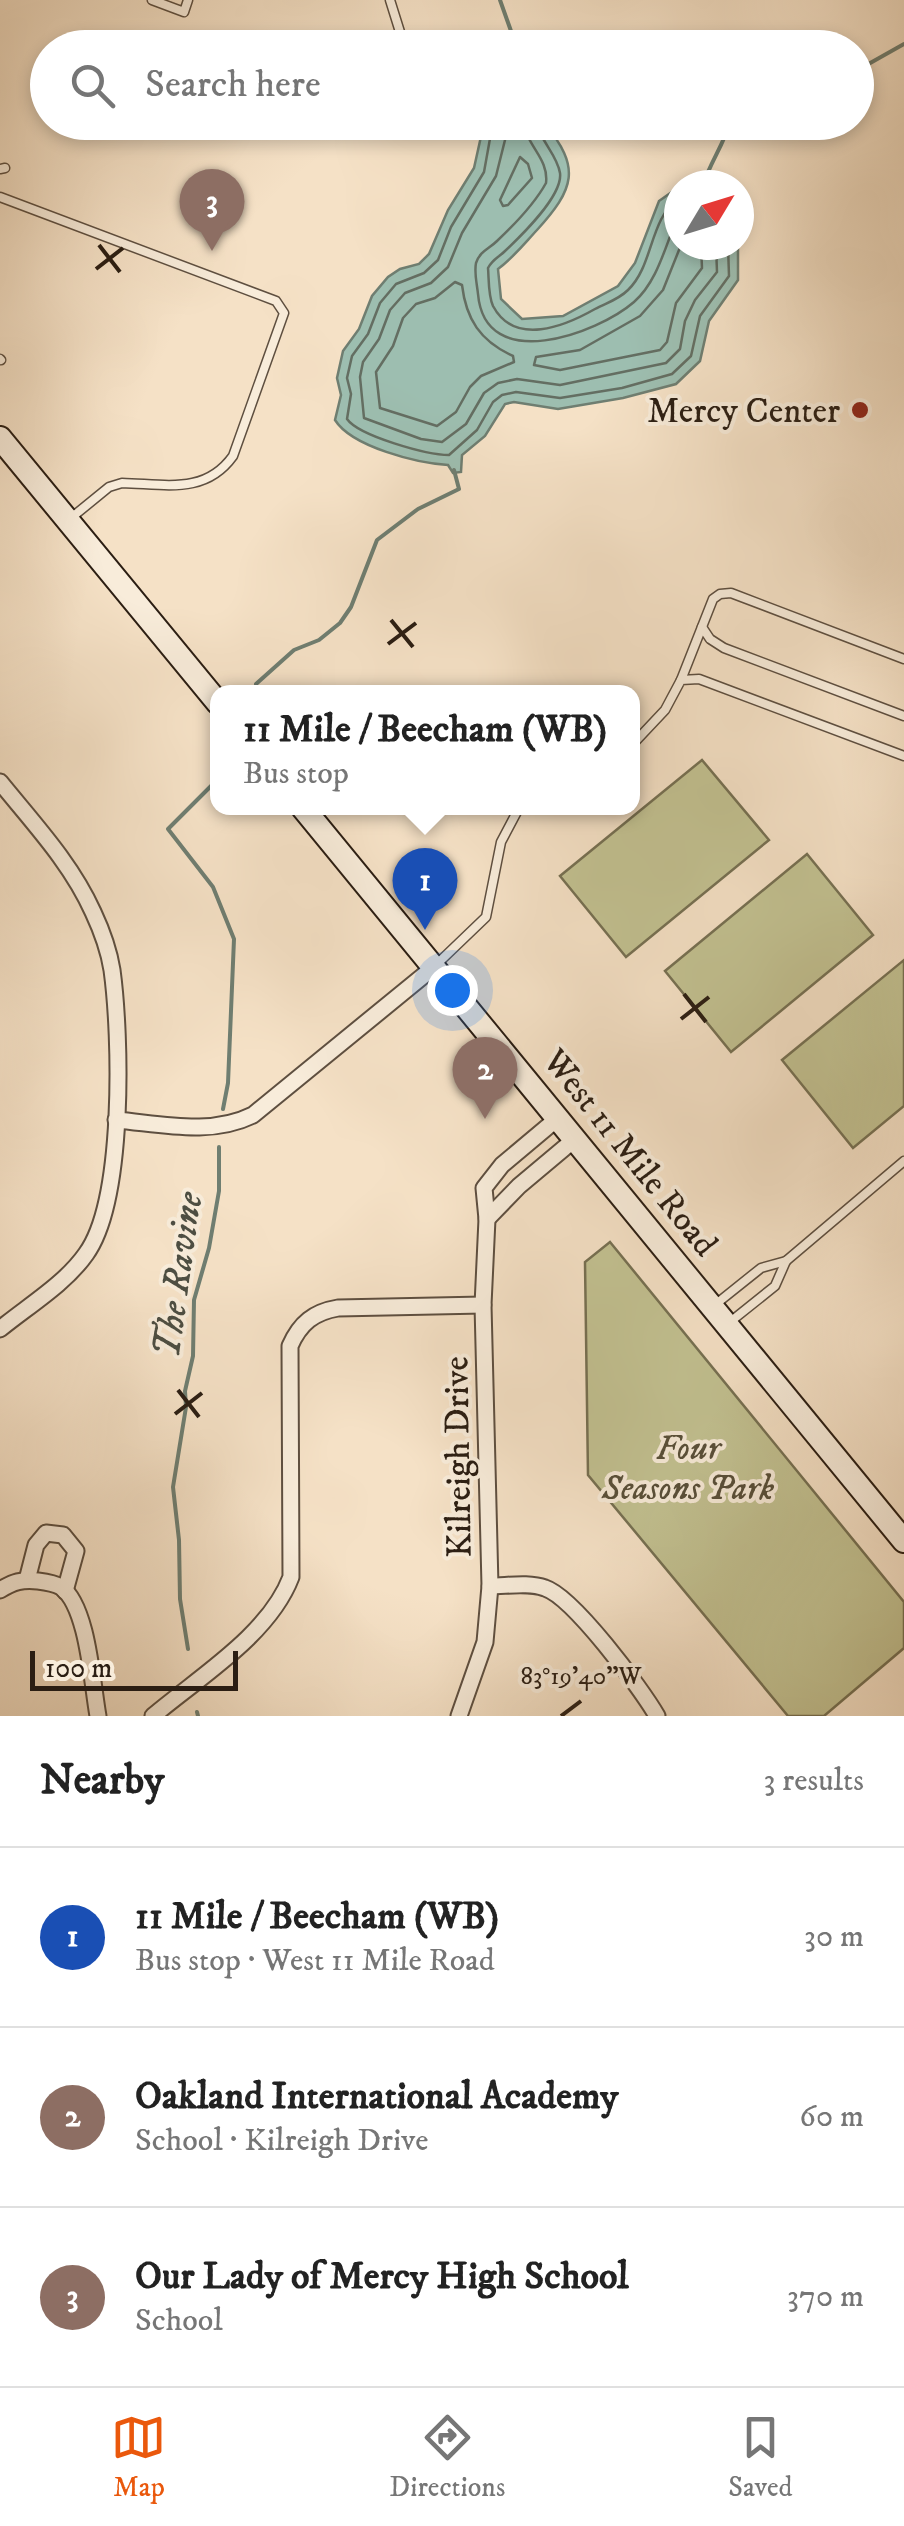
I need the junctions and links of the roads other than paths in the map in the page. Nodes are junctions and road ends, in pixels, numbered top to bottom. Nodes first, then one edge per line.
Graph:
1 (152, 0) edge
2 (188, 0) edge
3 (390, 0) edge
4 (399, 30) edge
5 (0, 197) edge
6 (4, 452) edge
7 (68, 521) junction
8 (702, 627) junction
9 (904, 659) edge
10 (680, 680) junction
11 (210, 693) edge
12 (904, 716) edge
13 (640, 737) edge
14 (904, 756) edge
15 (0, 782) edge
16 (309, 815) edge
17 (513, 815) edge
18 (434, 967) junction
19 (558, 1118) junction
20 (116, 1120) junction
21 (575, 1139) junction
22 (904, 1161) edge
23 (487, 1220) junction
24 (786, 1261) junction
25 (483, 1306) junction
26 (720, 1316) junction
27 (0, 1329) edge
28 (904, 1541) edge
29 (27, 1580) junction
30 (490, 1586) junction
31 (0, 1590) edge
32 (66, 1591) junction
33 (98, 1716) edge
34 (153, 1716) edge
35 (460, 1716) edge
36 (657, 1716) edge

1 - 2 lane
3 - 4 lane
5 - 7 lane
6 - 7 street
7 - 11 street
8 - 9 lane
8 - 10 lane
8 - 12 lane
10 - 13 lane
10 - 14 lane
15 - 20 street
16 - 18 street, West 11 Mile Road
17 - 18 lane
18 - 19 street, West 11 Mile Road
18 - 20 street
19 - 21 street, West 11 Mile Road
19 - 23 street, Kilreigh Drive
20 - 27 street
21 - 23 street
21 - 26 street, West 11 Mile Road
22 - 24 lane
23 - 25 street, Kilreigh Drive
24 - 26 lane
24 - 26 lane
25 - 30 street, Kilreigh Drive
25 - 34 street
26 - 28 street, West 11 Mile Road
29 - 31 street
29 - 32 street
29 - 32 street
30 - 35 street
30 - 36 street, Kilreigh Drive
32 - 33 street

